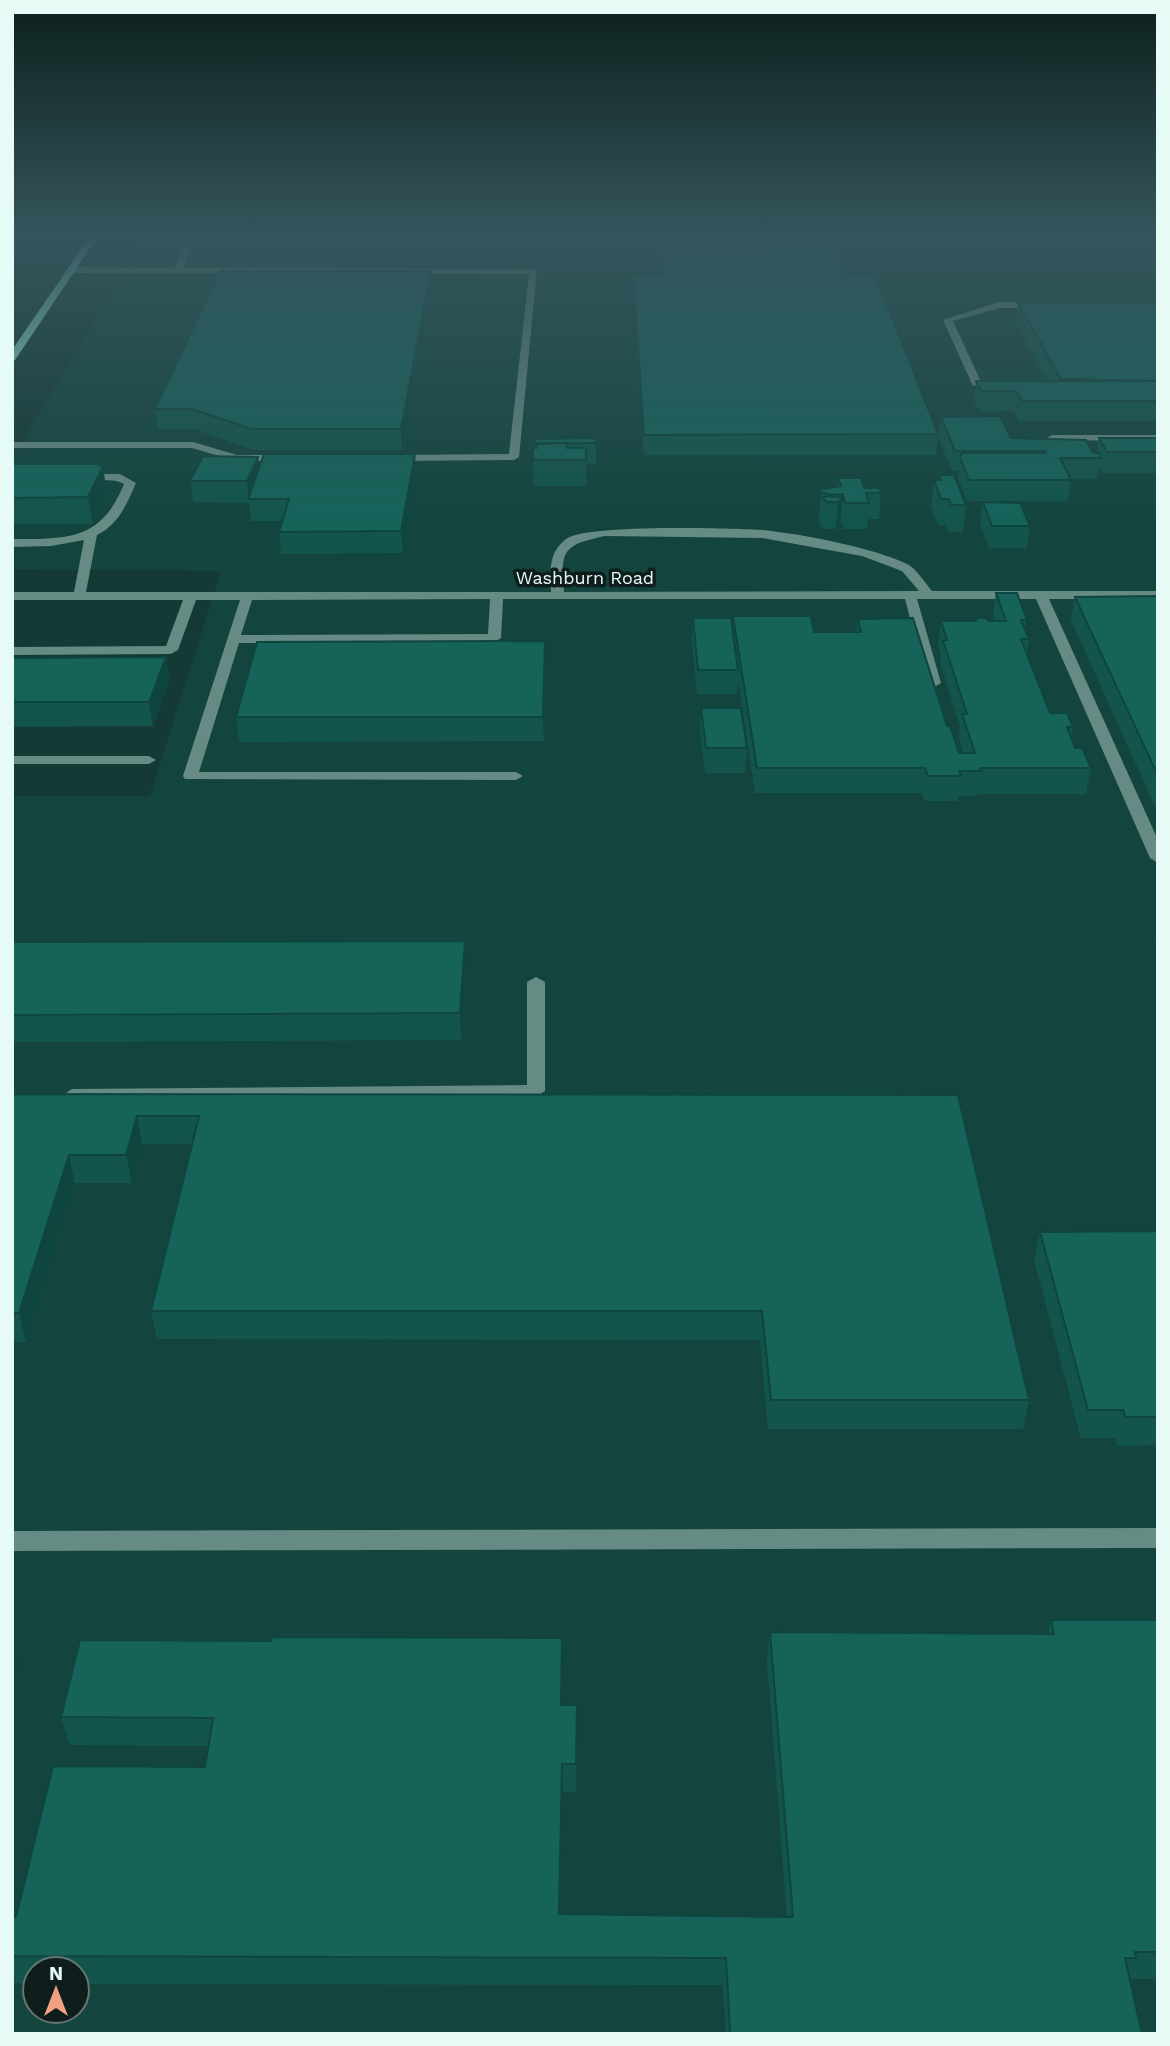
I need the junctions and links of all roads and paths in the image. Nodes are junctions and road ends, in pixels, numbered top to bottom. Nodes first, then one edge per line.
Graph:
1 (30, 330) edge
2 (528, 330) edge
3 (953, 330) edge
4 (12, 358) edge
5 (977, 384) edge
6 (1052, 438) edge
7 (1158, 438) edge
8 (12, 445) edge
9 (305, 458) edge
10 (375, 458) edge
11 (66, 477) edge
12 (91, 536) junction
13 (12, 542) edge
14 (1158, 595) edge
15 (12, 596) edge
16 (79, 596) junction
17 (191, 596) junction
18 (247, 596) junction
19 (498, 596) junction
20 (558, 596) junction
21 (910, 596) junction
22 (929, 596) junction
23 (1041, 596) junction
24 (232, 639) junction
25 (12, 651) edge
26 (934, 683) edge
27 (12, 760) edge
28 (149, 760) dead end
29 (516, 776) dead end
30 (1158, 858) edge
31 (536, 982) dead end
32 (54, 1095) edge
33 (1158, 1538) edge
34 (12, 1541) edge

1 - 4 main road
2 - 10 street
3 - 5 street
6 - 7 street
8 - 9 street
11 - 12 street
12 - 13 street
12 - 16 street
14 - 23 street, Washburn Road
15 - 16 street, Washburn Road
16 - 17 street, Washburn Road
17 - 18 street, Washburn Road
17 - 25 street
18 - 19 street, Washburn Road
18 - 24 street
19 - 20 street, Washburn Road
19 - 24 street
20 - 21 street, Washburn Road
20 - 22 street
21 - 22 street, Washburn Road
21 - 26 street
22 - 23 street, Washburn Road
23 - 30 street
24 - 29 street
27 - 28 street
31 - 32 street
33 - 34 street

